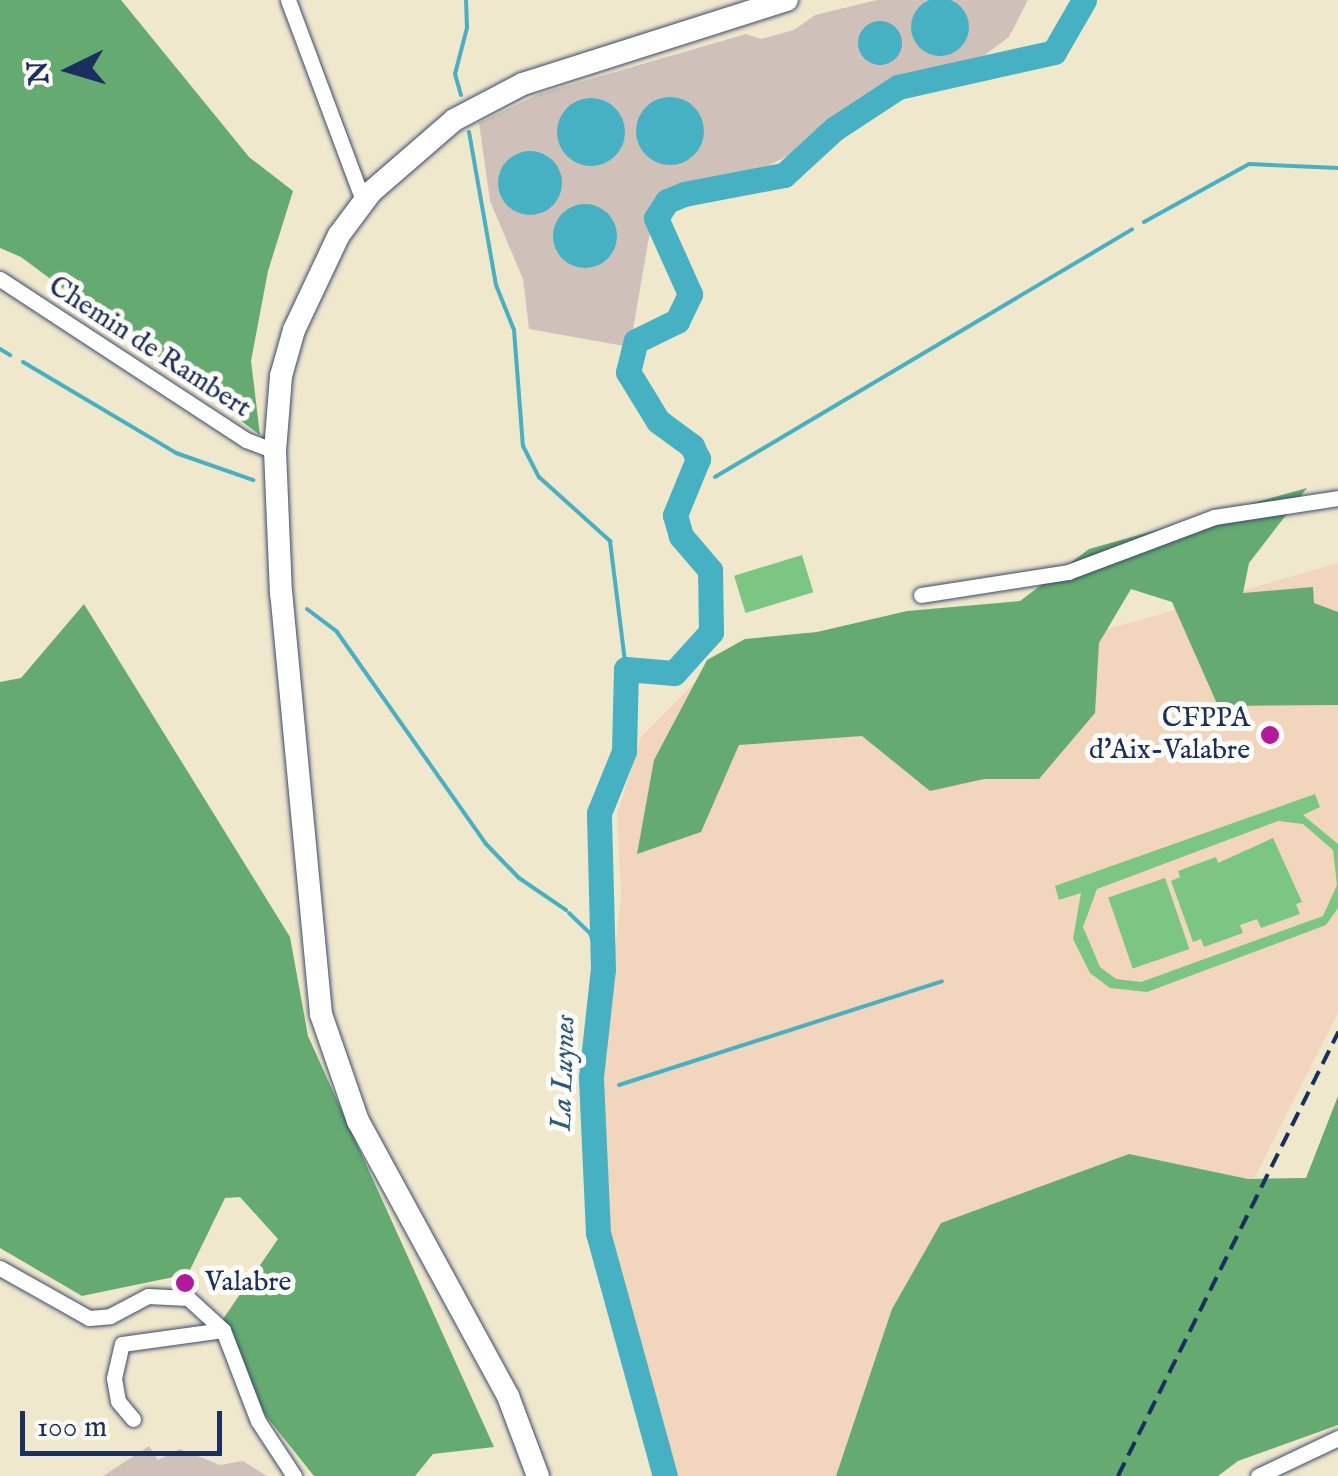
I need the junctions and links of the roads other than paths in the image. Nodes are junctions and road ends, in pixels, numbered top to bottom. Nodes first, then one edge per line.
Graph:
1 (288, 0) edge
2 (787, 0) edge
3 (362, 201) junction
4 (0, 279) edge
5 (275, 451) junction
6 (1338, 498) edge
7 (921, 594) dead end
8 (0, 1268) edge
9 (451, 1292) junction
10 (223, 1330) junction
11 (133, 1419) dead end
12 (1338, 1438) edge
13 (294, 1476) edge
14 (524, 1476) edge
15 (538, 1476) edge
16 (1258, 1476) edge

1 - 3 street
2 - 3 main road
3 - 5 main road
4 - 5 street, Chemin de Rambert
5 - 9 main road
6 - 7 street
8 - 10 street
9 - 14 main road
9 - 15 main road
10 - 11 street
10 - 13 street
12 - 16 street

